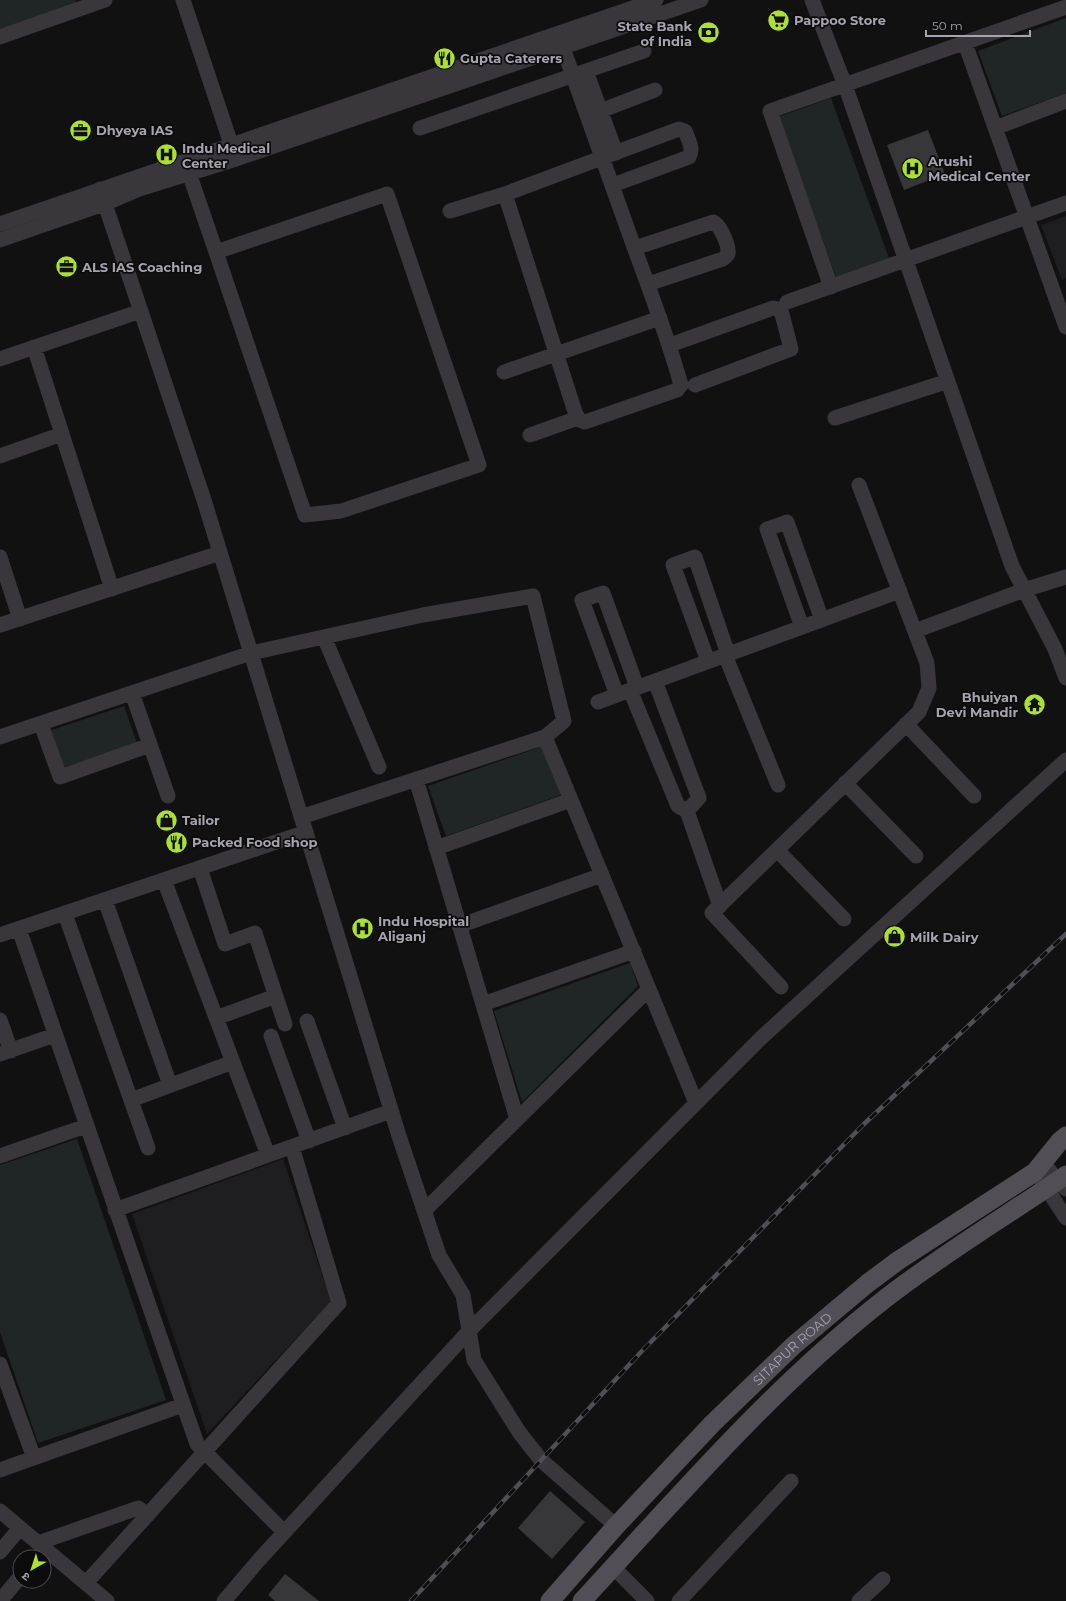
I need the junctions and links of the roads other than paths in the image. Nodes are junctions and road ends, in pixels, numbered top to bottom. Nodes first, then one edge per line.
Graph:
1 (105, 0) edge
2 (183, 0) edge
3 (654, 0) edge
4 (701, 0) edge
5 (812, 0) edge
6 (86, 3) edge
7 (1066, 7) edge
8 (658, 15) junction
9 (0, 36) edge
10 (560, 41) junction
11 (965, 43) junction
12 (644, 51) dead end
13 (579, 73) junction
14 (845, 85) junction
15 (655, 90) dead end
16 (1066, 101) edge
17 (600, 111) junction
18 (420, 128) dead end
19 (995, 128) junction
20 (231, 144) junction
21 (610, 156) junction
22 (236, 159) junction
23 (189, 173) junction
24 (613, 186) junction
25 (100, 189) junction
26 (505, 194) junction
27 (1066, 203) edge
28 (104, 204) junction
29 (450, 211) dead end
30 (1027, 217) junction
31 (0, 224) edge
32 (0, 240) edge
33 (635, 248) junction
34 (216, 252) junction
35 (906, 259) junction
36 (648, 284) junction
37 (831, 287) junction
38 (787, 302) dead end
39 (141, 311) junction
40 (660, 318) junction
41 (1066, 327) edge
42 (670, 345) junction
43 (34, 348) junction
44 (556, 354) junction
45 (0, 359) edge
46 (504, 372) dead end
47 (948, 381) junction
48 (695, 386) dead end
49 (578, 418) junction
50 (835, 418) dead end
51 (62, 434) junction
52 (530, 435) dead end
53 (0, 456) edge
54 (859, 485) dead end
55 (220, 553) junction
56 (0, 557) edge
57 (1066, 577) edge
58 (112, 588) junction
59 (1024, 590) junction
60 (900, 591) junction
61 (20, 619) junction
62 (822, 620) junction
63 (0, 626) edge
64 (802, 627) junction
65 (915, 631) junction
66 (324, 637) junction
67 (251, 653) junction
68 (727, 654) junction
69 (708, 661) junction
70 (1065, 673) edge
71 (655, 681) junction
72 (628, 690) junction
73 (132, 693) junction
74 (598, 702) dead end
75 (41, 724) junction
76 (906, 724) junction
77 (545, 737) junction
78 (0, 738) edge
79 (150, 745) junction
80 (1066, 760) edge
81 (380, 767) dead end
82 (416, 779) junction
83 (845, 783) junction
84 (778, 785) dead end
85 (168, 796) dead end
86 (974, 796) dead end
87 (572, 800) junction
88 (687, 811) junction
89 (301, 817) junction
90 (306, 832) junction
91 (436, 848) junction
92 (777, 850) junction
93 (916, 856) dead end
94 (200, 868) junction
95 (602, 875) junction
96 (164, 880) junction
97 (105, 900) junction
98 (720, 906) junction
99 (65, 914) junction
100 (844, 919) dead end
101 (459, 926) junction
102 (19, 929) junction
103 (0, 935) edge
104 (634, 951) junction
105 (781, 987) dead end
106 (649, 988) junction
107 (276, 996) junction
108 (483, 1004) junction
109 (216, 1018) junction
110 (0, 1020) edge
111 (307, 1021) dead end
112 (285, 1024) dead end
113 (55, 1035) junction
114 (270, 1036) dead end
115 (5, 1053) edge
116 (233, 1062) junction
117 (170, 1085) junction
118 (131, 1100) junction
119 (696, 1103) junction
120 (391, 1112) junction
121 (517, 1119) junction
122 (86, 1126) junction
123 (345, 1128) junction
124 (1066, 1136) edge
125 (309, 1141) junction
126 (292, 1147) junction
127 (148, 1148) dead end
128 (1066, 1152) edge
129 (0, 1156) edge
130 (268, 1156) junction
131 (1040, 1167) junction
132 (1060, 1183) edge
133 (115, 1210) junction
134 (424, 1211) junction
135 (1066, 1218) edge
136 (469, 1331) junction
137 (0, 1364) edge
138 (4, 1385) edge
139 (182, 1405) junction
140 (204, 1452) junction
141 (34, 1458) junction
142 (0, 1470) edge
143 (791, 1481) dead end
144 (0, 1511) edge
145 (148, 1515) junction
146 (616, 1526) junction
147 (20, 1528) junction
148 (284, 1532) junction
149 (39, 1549) edge
150 (0, 1552) edge
151 (52, 1558) edge
152 (613, 1567) junction
153 (883, 1579) dead end
154 (86, 1583) junction
155 (12, 1587) edge
156 (0, 1601) edge
157 (107, 1601) edge
158 (224, 1601) edge
159 (550, 1601) edge
160 (582, 1601) edge
161 (647, 1601) edge
162 (679, 1601) edge
163 (859, 1601) edge

1 - 6 street
2 - 20 street
3 - 8 street
3 - 10 street
4 - 8 street
5 - 14 street
6 - 9 street
7 - 11 street
8 - 10 street
10 - 13 street
10 - 20 street
10 - 22 street
11 - 14 street
11 - 19 street
12 - 13 street
13 - 17 street
13 - 18 street
13 - 21 street
14 - 35 street
14 - 37 street
15 - 17 street
16 - 19 street
17 - 21 street
19 - 30 street
20 - 22 street
20 - 25 street
21 - 24 street
21 - 24 street
21 - 26 street
22 - 23 street
23 - 28 street
23 - 34 street
24 - 33 street
25 - 28 street
25 - 31 street
26 - 29 street
26 - 44 street
27 - 30 street
28 - 32 street
28 - 39 street
30 - 35 street
30 - 41 street
33 - 36 street
33 - 36 street
34 - 34 street
35 - 37 street
35 - 47 street
36 - 40 street
37 - 38 street
39 - 43 street
39 - 55 street
40 - 42 street
40 - 44 street
42 - 48 street
42 - 49 street
43 - 45 street
43 - 51 street
44 - 46 street
44 - 49 street
47 - 50 street
47 - 59 street
49 - 52 street
51 - 53 street
51 - 58 street
54 - 60 street
55 - 58 street
55 - 67 street
56 - 61 street
57 - 59 street
58 - 61 street
59 - 65 street
59 - 70 street
60 - 62 street
60 - 65 street
61 - 63 street
62 - 64 street
62 - 64 street
64 - 68 street
65 - 76 street
66 - 67 street
66 - 77 street
66 - 81 street
67 - 73 street
67 - 89 street
68 - 69 street
68 - 69 street
68 - 84 street
69 - 71 street
71 - 72 street
71 - 88 street
72 - 72 street
72 - 74 street
72 - 88 street
73 - 75 street
73 - 79 street
75 - 78 street
75 - 79 street
76 - 83 street
76 - 86 street
77 - 82 street
77 - 87 street
79 - 85 street
80 - 119 street
82 - 89 street
82 - 91 street
83 - 92 street
83 - 93 street
87 - 91 street
87 - 95 street
88 - 98 street
89 - 90 street
90 - 94 street
90 - 120 street
91 - 101 street
92 - 98 street
92 - 100 street
94 - 96 street
94 - 107 street
95 - 101 street
95 - 104 street
96 - 97 street
96 - 109 street
97 - 99 street
97 - 117 street
98 - 105 street
99 - 102 street
99 - 118 street
101 - 108 street
102 - 103 street
102 - 113 street
104 - 106 street
104 - 108 street
106 - 119 street
106 - 121 street
107 - 109 street
107 - 112 street
108 - 121 street
109 - 116 street
110 - 115 street
111 - 123 street
113 - 115 street
113 - 122 street
114 - 125 street
116 - 117 street
116 - 130 street
117 - 118 street
118 - 127 street
119 - 136 street
120 - 123 street
120 - 134 street
121 - 134 street
122 - 129 street
122 - 133 street
123 - 125 street
124 - 131 main road, SITAPUR ROAD
125 - 126 street
126 - 130 street
126 - 140 street
128 - 131 main road
130 - 133 street
131 - 132 street
131 - 146 main road, SITAPUR ROAD
132 - 135 street
132 - 152 main road, SITAPUR ROAD
133 - 139 street
134 - 136 street
136 - 146 street
136 - 148 street
137 - 138 street
138 - 141 street
139 - 140 street
139 - 141 street
140 - 145 street
140 - 148 street
141 - 142 street
143 - 162 street
144 - 147 street
145 - 149 street
145 - 154 street
146 - 159 main road, SITAPUR ROAD
147 - 149 street
147 - 150 street
148 - 158 street
151 - 154 street
152 - 160 main road, SITAPUR ROAD
152 - 161 street
153 - 163 street
154 - 157 street
155 - 156 street

